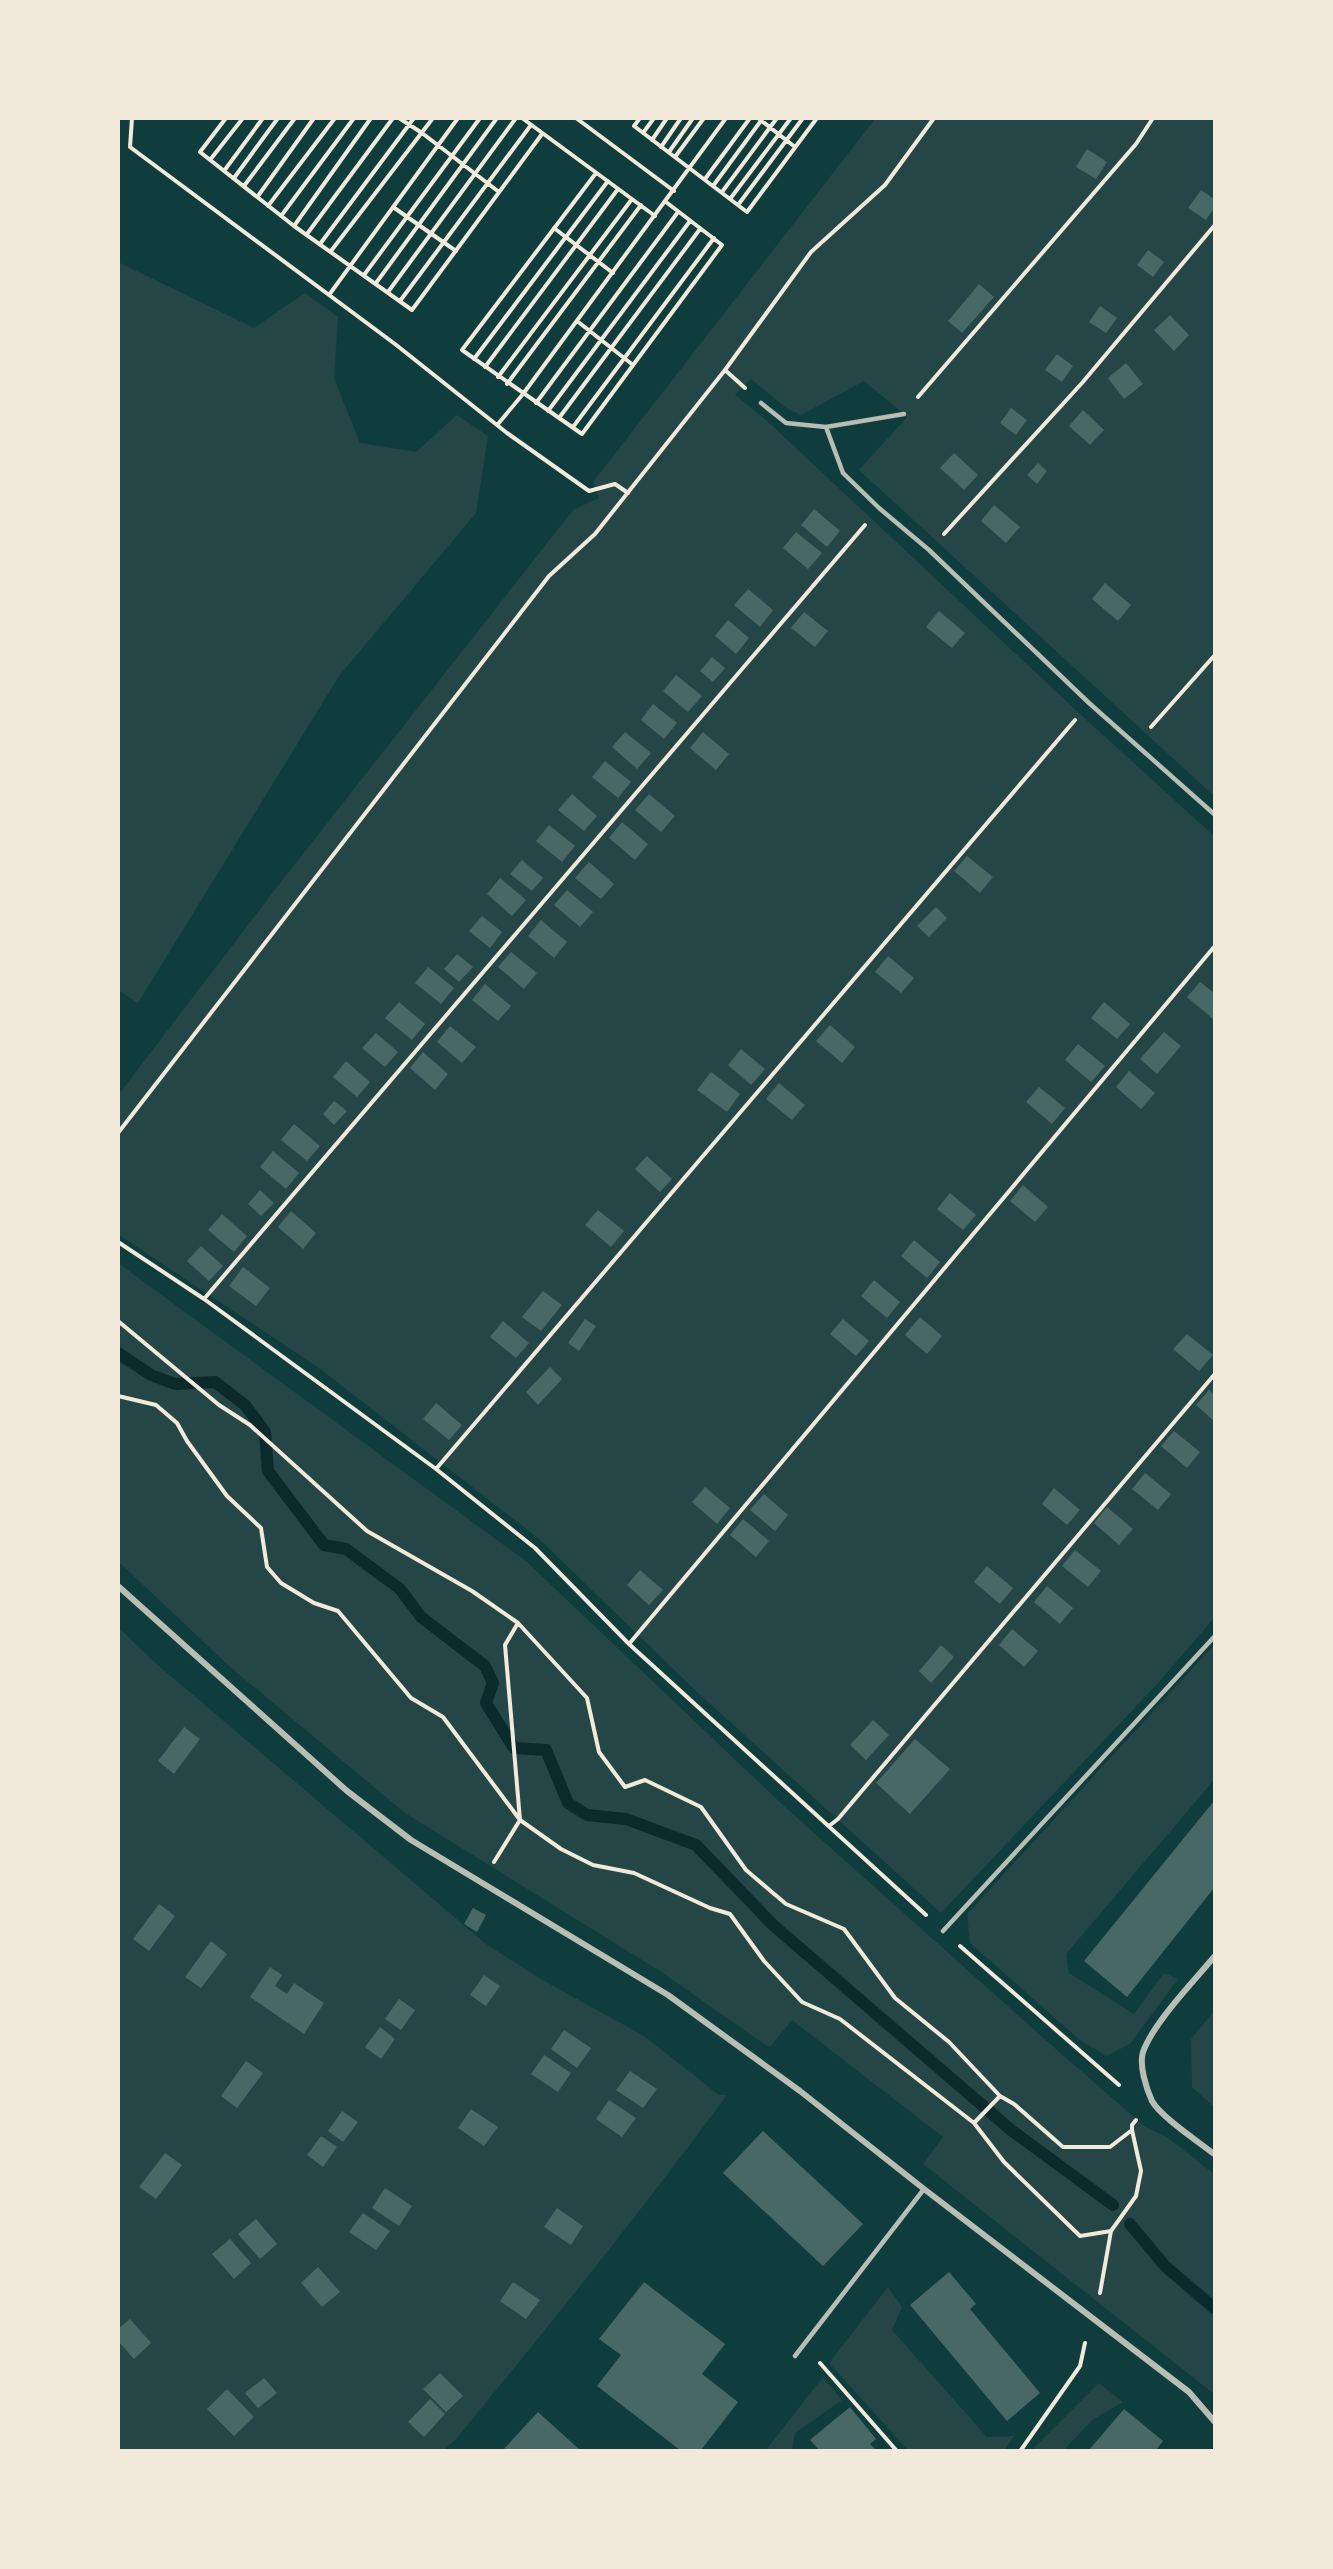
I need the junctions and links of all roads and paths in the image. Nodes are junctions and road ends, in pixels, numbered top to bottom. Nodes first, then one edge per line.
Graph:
1 (132, 118) edge
2 (226, 118) edge
3 (243, 118) edge
4 (263, 118) edge
5 (278, 118) edge
6 (295, 118) edge
7 (314, 118) edge
8 (335, 118) edge
9 (354, 118) edge
10 (371, 118) edge
11 (393, 118) edge
12 (399, 118) edge
13 (414, 118) edge
14 (433, 118) edge
15 (458, 118) edge
16 (480, 118) edge
17 (498, 118) edge
18 (516, 118) edge
19 (522, 118) edge
20 (576, 118) edge
21 (640, 118) edge
22 (654, 118) edge
23 (667, 118) edge
24 (681, 118) edge
25 (693, 118) edge
26 (704, 118) edge
27 (726, 118) edge
28 (750, 118) edge
29 (777, 118) edge
30 (791, 118) edge
31 (803, 118) edge
32 (817, 118) edge
33 (934, 118) edge
34 (1153, 118) edge
35 (761, 119) edge
36 (409, 125) junction
37 (531, 125) junction
38 (770, 128) junction
39 (422, 133) junction
40 (643, 133) junction
41 (542, 134) junction
42 (779, 135) junction
43 (651, 140) junction
44 (787, 141) junction
45 (438, 146) junction
46 (661, 147) junction
47 (795, 147) junction
48 (668, 152) junction
49 (452, 157) junction
50 (675, 158) junction
51 (210, 160) junction
52 (464, 165) junction
53 (690, 169) junction
54 (224, 171) junction
55 (596, 173) junction
56 (475, 174) junction
57 (234, 178) junction
58 (705, 179) junction
59 (608, 181) junction
60 (487, 183) junction
61 (244, 186) junction
62 (713, 186) junction
63 (618, 189) junction
64 (674, 191) junction
65 (499, 192) junction
66 (722, 192) junction
67 (258, 196) junction
68 (632, 198) junction
69 (730, 199) junction
70 (666, 202) junction
71 (641, 205) junction
72 (738, 205) junction
73 (268, 206) junction
74 (393, 207) junction
75 (678, 212) junction
76 (281, 216) junction
77 (655, 216) junction
78 (407, 217) junction
79 (690, 220) junction
80 (419, 225) junction
81 (294, 226) junction
82 (1215, 226) edge
83 (554, 228) junction
84 (700, 228) junction
85 (307, 234) junction
86 (431, 234) junction
87 (566, 237) junction
88 (714, 238) junction
89 (443, 242) junction
90 (320, 244) junction
91 (577, 245) junction
92 (456, 251) junction
93 (331, 252) junction
94 (589, 255) junction
95 (598, 262) junction
96 (351, 265) junction
97 (613, 273) junction
98 (364, 275) junction
99 (376, 284) junction
100 (387, 292) junction
101 (329, 295) junction
102 (400, 301) junction
103 (577, 321) junction
104 (590, 331) junction
105 (601, 340) junction
106 (612, 348) junction
107 (625, 358) junction
108 (474, 359) junction
109 (633, 365) junction
110 (485, 367) junction
111 (725, 370) junction
112 (498, 377) junction
113 (738, 383) dead end
114 (507, 384) junction
115 (523, 394) junction
116 (536, 403) junction
117 (761, 403) dead end
118 (548, 411) junction
119 (904, 414) joint
120 (559, 418) junction
121 (498, 424) junction
122 (826, 427) junction
123 (572, 428) junction
124 (628, 493) junction
125 (879, 508) junction
126 (929, 550) junction
127 (1215, 656) edge
128 (1089, 703) junction
129 (1137, 743) junction
130 (1215, 814) edge
131 (1215, 947) edge
132 (118, 1133) edge
133 (118, 1242) edge
134 (204, 1299) junction
135 (118, 1321) edge
136 (1215, 1375) edge
137 (118, 1396) edge
138 (436, 1469) junction
139 (118, 1586) edge
140 (518, 1623) junction
141 (1215, 1636) edge
142 (630, 1644) junction
143 (520, 1820) junction
144 (829, 1826) junction
145 (481, 1883) junction
146 (943, 1931) junction
147 (1215, 1957) edge
148 (1123, 2092) dead end
149 (1000, 2096) junction
150 (1138, 2117) dead end
151 (974, 2123) junction
152 (1132, 2130) junction
153 (1215, 2154) edge
154 (924, 2189) junction
155 (1111, 2231) junction
156 (1090, 2316) junction
157 (795, 2356) dead end
158 (820, 2363) dead end
159 (1215, 2421) edge
160 (896, 2451) edge
161 (1021, 2451) edge

1 - 101 path
2 - 51 path
3 - 51 path
4 - 54 path
5 - 57 path
6 - 61 path
7 - 67 path
8 - 73 path
9 - 76 path
10 - 81 path
11 - 85 path
12 - 36 path
13 - 36 path
14 - 39 path
15 - 45 path
16 - 49 path
17 - 52 path
18 - 56 path
19 - 37 path
20 - 64 path
21 - 40 path
22 - 40 path
23 - 43 path
24 - 46 path
25 - 48 path
26 - 50 path
27 - 53 path
28 - 58 path
29 - 38 path
30 - 42 path
31 - 44 path
32 - 47 path
33 - 111 path
34 - 119 path
35 - 38 path
35 - 62 path
36 - 39 path
36 - 90 path
37 - 41 path
37 - 60 path
38 - 42 path
38 - 66 path
39 - 45 path
39 - 93 path
40 - 43 path
41 - 55 path
41 - 65 path
42 - 44 path
42 - 69 path
43 - 46 path
44 - 47 path
44 - 72 path
45 - 49 path
45 - 74 path
46 - 48 path
47 - 72 path
48 - 50 path
49 - 52 path
49 - 78 path
50 - 53 path
51 - 54 path
52 - 56 path
52 - 80 path
53 - 58 path
53 - 64 path
54 - 57 path
55 - 59 path
55 - 83 path
56 - 60 path
56 - 86 path
57 - 61 path
58 - 62 path
59 - 63 path
59 - 87 path
60 - 65 path
60 - 89 path
61 - 67 path
62 - 66 path
63 - 68 path
63 - 91 path
64 - 70 path
65 - 92 path
66 - 69 path
67 - 73 path
68 - 71 path
68 - 94 path
69 - 72 path
70 - 75 path
70 - 77 path
71 - 77 path
71 - 95 path
73 - 76 path
74 - 78 path
74 - 96 path
75 - 79 path
75 - 104 path
76 - 81 path
77 - 97 path
78 - 80 path
78 - 98 path
79 - 84 path
79 - 105 path
80 - 86 path
80 - 99 path
81 - 85 path
82 - 126 path
83 - 87 path
83 - 108 path
84 - 88 path
84 - 106 path
85 - 90 path
86 - 89 path
86 - 100 path
87 - 91 path
87 - 108 path
88 - 107 path
88 - 109 path
89 - 92 path
89 - 102 path
90 - 93 path
91 - 94 path
91 - 110 path
92 - 102 path
93 - 96 path
94 - 95 path
94 - 112 path
95 - 97 path
95 - 114 path
96 - 98 path
96 - 101 path
97 - 103 path
98 - 99 path
99 - 100 path
100 - 102 path
101 - 121 path
103 - 104 path
103 - 115 path
104 - 105 path
104 - 116 path
105 - 106 path
105 - 118 path
106 - 107 path
106 - 120 path
107 - 109 path
107 - 123 path
108 - 110 path
109 - 123 path
110 - 112 path
111 - 113 path
111 - 124 path
112 - 114 path
114 - 115 path
115 - 116 path
115 - 121 path
116 - 118 path
117 - 122 lane
118 - 120 path
119 - 122 lane
120 - 123 path
121 - 124 path
122 - 125 lane
124 - 132 path
125 - 126 lane
125 - 134 path
126 - 128 lane
127 - 129 path
128 - 129 lane
128 - 138 path
129 - 130 lane
131 - 142 path
133 - 134 path
134 - 138 path
135 - 140 path
136 - 144 path
137 - 143 path
138 - 142 path
139 - 145 street
140 - 143 path
140 - 149 path
141 - 146 lane
142 - 144 path
143 - 145 path
143 - 151 path
144 - 146 path
145 - 154 street
146 - 148 path
147 - 153 street
149 - 151 path
149 - 152 path
150 - 152 path
151 - 155 path
152 - 155 path
154 - 156 street
154 - 157 lane
155 - 156 path
156 - 159 street
156 - 161 path
158 - 160 path

